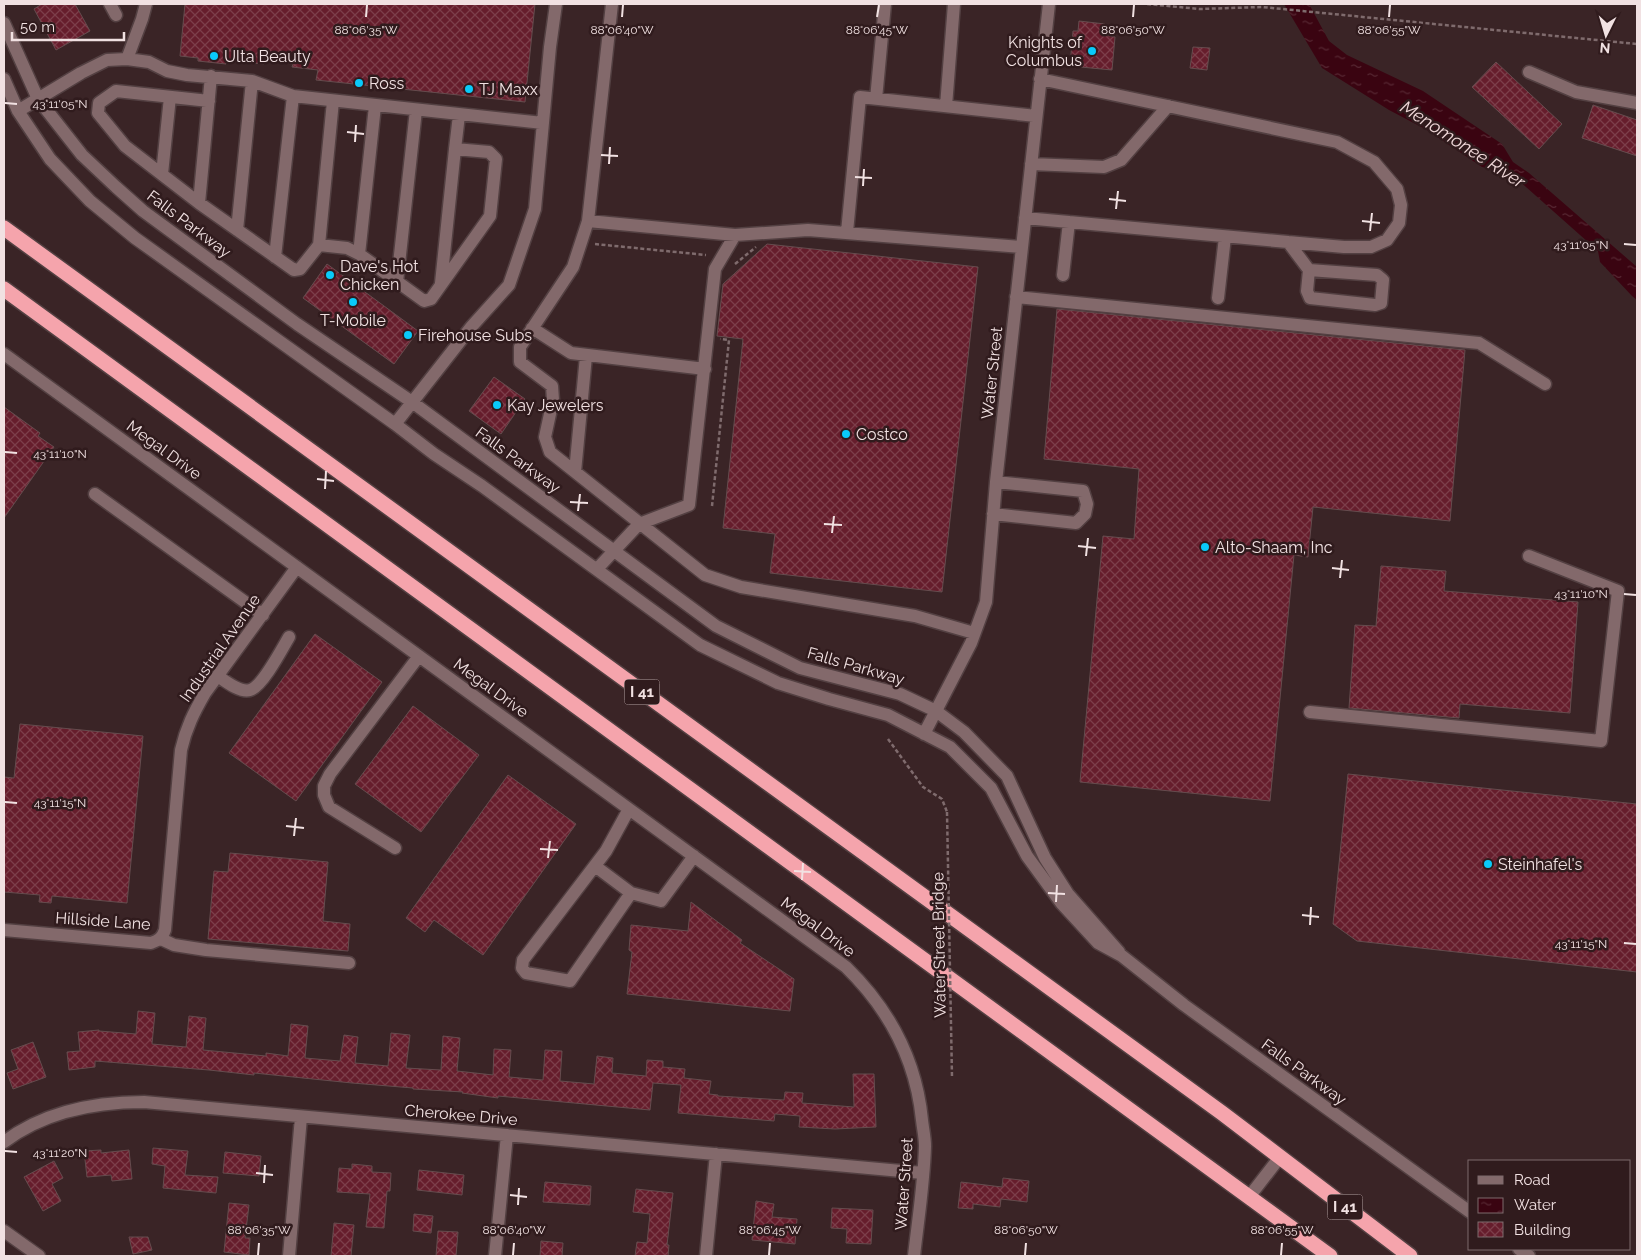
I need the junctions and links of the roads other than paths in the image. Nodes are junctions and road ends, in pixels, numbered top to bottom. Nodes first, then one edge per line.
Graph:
1 (146, 4) edge
2 (556, 4) edge
3 (612, 4) edge
4 (886, 4) edge
5 (954, 4) edge
6 (1049, 4) edge
7 (4, 23) edge
8 (127, 59) junction
9 (1529, 72) dead end
10 (211, 76) junction
11 (4, 79) edge
12 (1040, 79) junction
13 (252, 81) junction
14 (293, 96) junction
15 (170, 97) junction
16 (38, 99) junction
17 (876, 99) junction
18 (209, 101) junction
19 (333, 101) junction
20 (1637, 103) edge
21 (375, 106) junction
22 (946, 106) junction
23 (1168, 106) junction
24 (416, 110) junction
25 (18, 111) junction
26 (459, 114) junction
27 (1036, 116) junction
28 (543, 123) junction
29 (455, 149) junction
30 (1031, 164) junction
31 (162, 174) junction
32 (199, 202) junction
33 (1025, 218) junction
34 (588, 221) junction
35 (1068, 222) junction
36 (4, 228) edge
37 (237, 230) junction
38 (847, 232) junction
39 (735, 235) junction
40 (1226, 237) junction
41 (1288, 242) junction
42 (319, 246) junction
43 (1022, 247) junction
44 (359, 254) junction
45 (275, 257) junction
46 (1310, 270) junction
47 (1063, 275) dead end
48 (397, 282) junction
49 (441, 286) junction
50 (4, 289) edge
51 (1016, 297) junction
52 (1218, 298) dead end
53 (532, 328) junction
54 (4, 354) edge
55 (586, 356) junction
56 (705, 369) junction
57 (1545, 384) dead end
58 (412, 402) junction
59 (395, 424) junction
60 (575, 472) junction
61 (996, 482) junction
62 (95, 494) dead end
63 (993, 514) junction
64 (639, 524) junction
65 (614, 550) junction
66 (1529, 556) dead end
67 (297, 567) junction
68 (597, 569) junction
69 (263, 615) junction
70 (974, 633) junction
71 (289, 637) dead end
72 (419, 656) junction
73 (218, 676) junction
74 (936, 711) junction
75 (1310, 712) dead end
76 (924, 734) junction
77 (629, 809) junction
78 (395, 848) dead end
79 (694, 856) junction
80 (595, 866) junction
81 (631, 893) junction
82 (168, 902) joint
83 (4, 930) edge
84 (161, 939) junction
85 (1122, 956) junction
86 (349, 963) dead end
87 (917, 1085) joint
88 (301, 1116) junction
89 (507, 1135) junction
90 (4, 1142) edge
91 (716, 1154) junction
92 (1280, 1157) junction
93 (923, 1173) junction
94 (1250, 1196) junction
95 (1468, 1211) edge
96 (4, 1231) edge
97 (39, 1256) edge
98 (289, 1256) edge
99 (496, 1256) edge
100 (706, 1256) edge
101 (914, 1256) edge
102 (1330, 1256) edge
103 (1410, 1256) edge

1 - 8 street
2 - 28 street
3 - 34 street
4 - 17 street
5 - 22 street
6 - 12 street, Water Street
7 - 16 street, Falls Parkway
8 - 10 street
8 - 16 street
9 - 20 street
10 - 13 street
10 - 18 street
11 - 25 street, Falls Parkway
12 - 23 street
12 - 27 street, Water Street
13 - 14 street
13 - 37 street
14 - 19 street
14 - 45 street
15 - 18 street
15 - 31 street
15 - 31 street
16 - 25 street
16 - 58 street, Falls Parkway
17 - 22 street
17 - 38 street
18 - 32 street
19 - 21 street
19 - 42 street
21 - 24 street
21 - 44 street
22 - 27 street
23 - 30 street
23 - 41 street
24 - 26 street
24 - 48 street
25 - 59 street, Falls Parkway
26 - 28 street
26 - 29 street
27 - 30 street, Water Street
28 - 58 street
29 - 49 street
29 - 49 street
30 - 33 street, Water Street
31 - 32 street
32 - 37 street
33 - 35 street
33 - 43 street, Water Street
34 - 39 street
34 - 53 street
35 - 40 street
35 - 47 street
36 - 92 highway, I 41
37 - 45 street
38 - 39 street
38 - 43 street
39 - 56 street
40 - 41 street
40 - 52 street
41 - 46 street
42 - 44 street
42 - 45 street
43 - 51 street, Water Street
44 - 48 street
46 - 46 street
48 - 49 street
50 - 94 highway
51 - 57 street
51 - 61 street, Water Street
53 - 55 street
53 - 60 street
54 - 67 street, Megal Drive
55 - 56 street
55 - 60 street
56 - 64 street
58 - 59 street
58 - 65 street, Falls Parkway
59 - 68 street, Falls Parkway
60 - 64 street
61 - 63 street, Water Street
61 - 63 street
62 - 69 street
63 - 70 street, Water Street
64 - 65 street
64 - 70 street
65 - 68 street
65 - 74 street, Falls Parkway
66 - 75 street
67 - 69 street, Industrial Avenue
67 - 72 street, Megal Drive
68 - 76 street, Falls Parkway
69 - 73 street, Industrial Avenue
70 - 74 street, Water Street
71 - 73 street
72 - 77 street, Megal Drive
72 - 78 street
73 - 82 street, Industrial Avenue
74 - 76 street, Water Street
74 - 85 street, Falls Parkway
76 - 85 street, Falls Parkway
77 - 79 street, Megal Drive
77 - 80 street
79 - 81 street
79 - 87 street, Megal Drive
80 - 81 street
80 - 81 street
82 - 84 street, Hillside Lane
83 - 84 street, Hillside Lane
84 - 86 street
85 - 95 street, Falls Parkway
87 - 93 street, Water Street
88 - 89 street, Cherokee Drive
88 - 90 street, Cherokee Drive
88 - 98 street
89 - 91 street, Cherokee Drive
89 - 99 street
91 - 93 street, Cherokee Drive
91 - 100 street
92 - 94 street
92 - 103 highway, I 41
93 - 101 street, Water Street
94 - 102 highway
96 - 97 street

